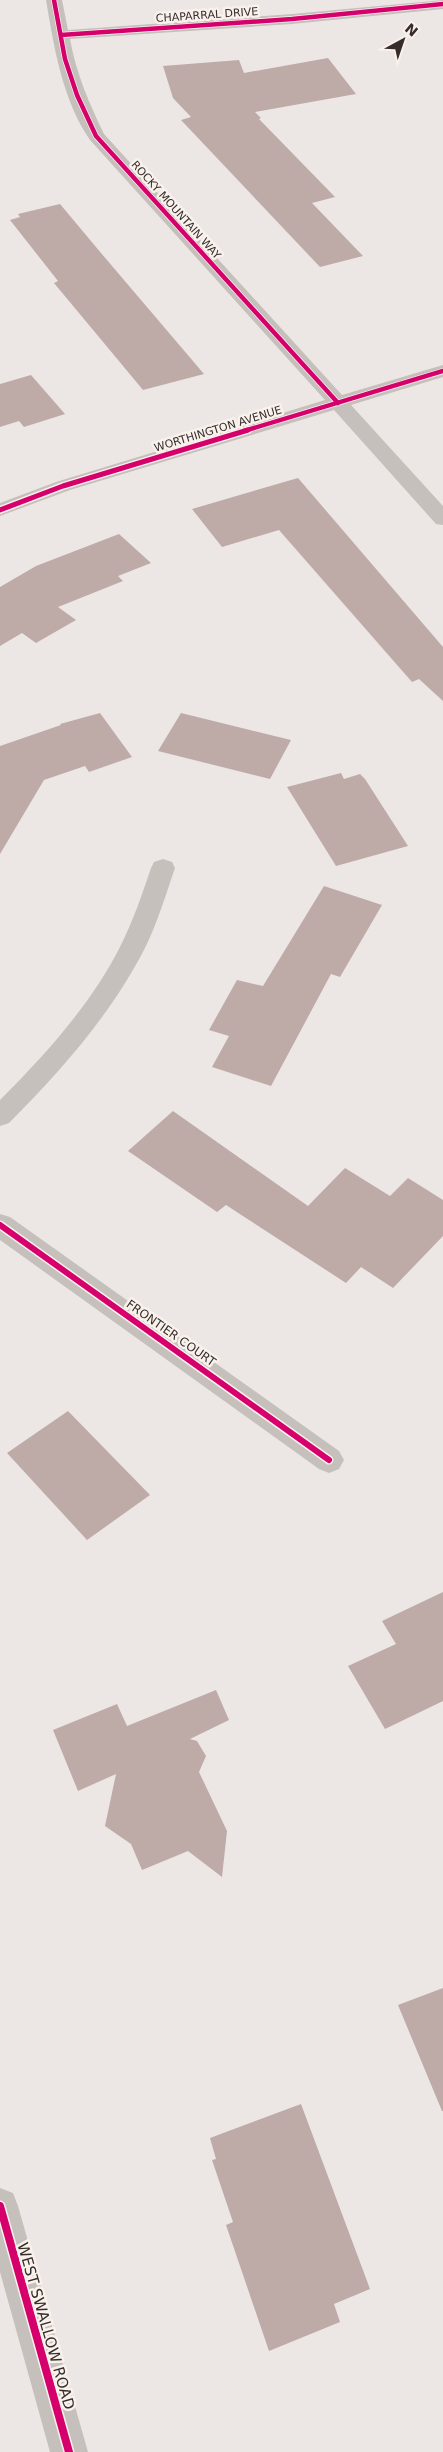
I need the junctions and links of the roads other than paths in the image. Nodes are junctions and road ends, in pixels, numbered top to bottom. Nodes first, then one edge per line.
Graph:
1 (54, 0) edge
2 (443, 4) edge
3 (61, 35) junction
4 (443, 371) edge
5 (338, 403) junction
6 (0, 510) edge
7 (443, 519) edge
8 (163, 868) dead end
9 (0, 1116) edge
10 (0, 1225) edge
11 (329, 1460) dead end
12 (0, 2206) edge
13 (68, 2452) edge

1 - 3 street, ROCKY MOUNTAIN WAY
2 - 3 street, CHAPARRAL DRIVE
3 - 5 street, ROCKY MOUNTAIN WAY
4 - 5 street, WORTHINGTON AVENUE
5 - 6 street, WORTHINGTON AVENUE
5 - 7 street, ROCKY MOUNTAIN WAY
8 - 9 street
10 - 11 street, FRONTIER COURT
12 - 13 street, WEST SWALLOW ROAD

